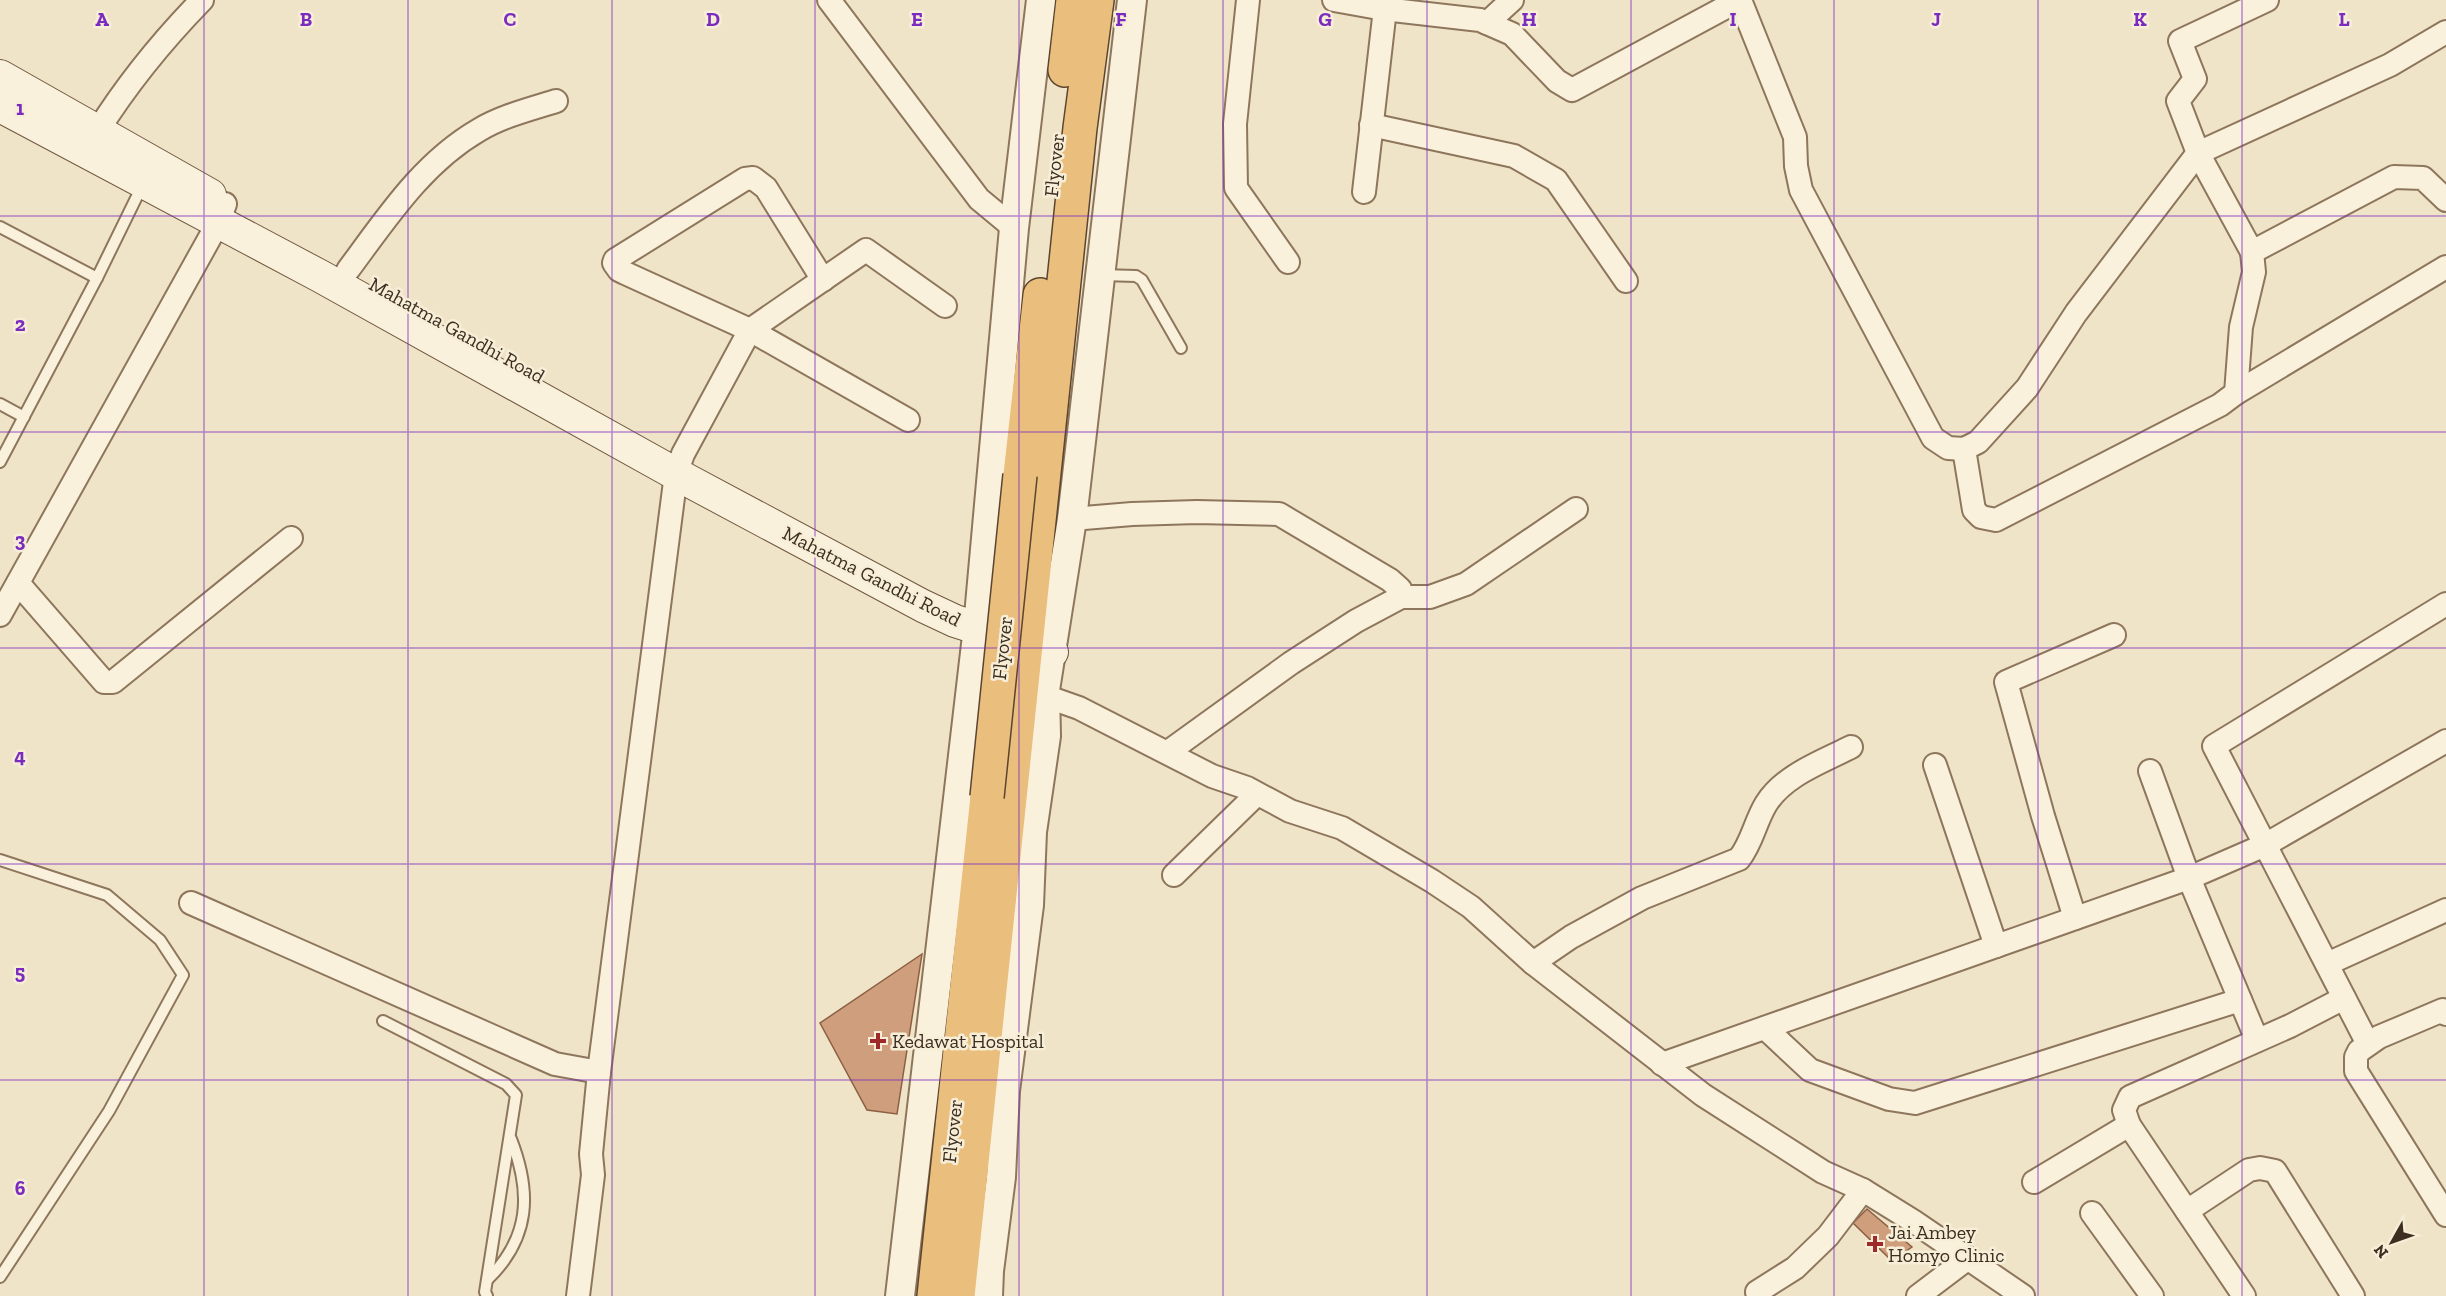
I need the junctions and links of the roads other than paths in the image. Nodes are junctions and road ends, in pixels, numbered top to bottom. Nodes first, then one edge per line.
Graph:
1 (202, 0) edge
2 (829, 0) edge
3 (1041, 0) edge
4 (1073, 0) edge
5 (1096, 0) edge
6 (1132, 0) edge
7 (1248, 0) edge
8 (1334, 0) edge
9 (1512, 0) edge
10 (1740, 0) edge
11 (2267, 0) edge
12 (1385, 5) edge
13 (1487, 23) junction
14 (2446, 32) edge
15 (0, 76) edge
16 (556, 100) dead end
17 (0, 106) edge
18 (1371, 125) junction
19 (97, 132) junction
20 (2198, 153) junction
21 (143, 184) junction
22 (1364, 192) dead end
23 (2446, 200) edge
24 (222, 213) junction
25 (0, 227) edge
26 (1014, 228) junction
27 (2252, 252) junction
28 (1288, 262) dead end
29 (2446, 267) edge
30 (348, 270) junction
31 (1101, 275) junction
32 (97, 278) junction
33 (823, 280) junction
34 (1626, 281) dead end
35 (945, 306) dead end
36 (750, 330) junction
37 (1181, 348) dead end
38 (2236, 393) junction
39 (0, 405) edge
40 (24, 417) junction
41 (908, 420) dead end
42 (1964, 449) junction
43 (0, 462) edge
44 (679, 464) junction
45 (1576, 509) dead end
46 (1072, 519) junction
47 (291, 538) dead end
48 (18, 583) junction
49 (1401, 597) junction
50 (2446, 604) edge
51 (0, 615) edge
52 (978, 627) junction
53 (2114, 634) dead end
54 (1039, 649) junction
55 (1045, 696) junction
56 (2446, 741) edge
57 (1851, 747) dead end
58 (1168, 752) junction
59 (1935, 765) dead end
60 (2150, 771) dead end
61 (1257, 794) junction
62 (2265, 845) junction
63 (0, 860) edge
64 (1174, 875) dead end
65 (2188, 878) junction
66 (191, 903) dead end
67 (2446, 910) edge
68 (2075, 918) junction
69 (1996, 946) junction
70 (1533, 963) junction
71 (2327, 964) junction
72 (2344, 998) junction
73 (2240, 1000) junction
74 (2446, 1014) edge
75 (383, 1022) dead end
76 (1765, 1028) junction
77 (2257, 1040) junction
78 (2368, 1044) junction
79 (1662, 1064) junction
80 (599, 1072) junction
81 (2129, 1125) junction
82 (511, 1138) junction
83 (2034, 1182) dead end
84 (1863, 1190) junction
85 (2187, 1211) junction
86 (2092, 1214) dead end
87 (2446, 1215) edge
88 (1967, 1259) junction
89 (0, 1277) edge
90 (488, 1279) junction
91 (1757, 1292) dead end
92 (487, 1296) edge
93 (578, 1296) edge
94 (900, 1296) edge
95 (934, 1296) edge
96 (958, 1296) edge
97 (988, 1296) edge
98 (1918, 1296) edge
99 (2023, 1296) edge
100 (2152, 1296) edge
101 (2244, 1296) edge
102 (2353, 1296) edge

1 - 19 street
2 - 26 street
3 - 26 street
4 - 95 highway, Flyover, bridge
5 - 54 highway
6 - 31 street
7 - 28 street
8 - 12 street
9 - 13 street
10 - 13 street
10 - 42 street
11 - 20 street
12 - 13 street
12 - 18 street
14 - 20 street
15 - 19 main road, Mahatma Gandhi Road
16 - 30 street
17 - 21 main road, Mahatma Gandhi Road
18 - 22 street
18 - 34 street
19 - 24 main road, Mahatma Gandhi Road
20 - 27 street
20 - 42 street
21 - 24 main road, Mahatma Gandhi Road
21 - 32 lane
23 - 27 street
24 - 30 main road, Mahatma Gandhi Road
24 - 44 main road, Mahatma Gandhi Road
24 - 48 street
25 - 32 lane
26 - 52 street
27 - 38 street
29 - 38 street
30 - 44 main road, Mahatma Gandhi Road
31 - 37 lane
31 - 46 street
32 - 40 lane
33 - 35 street
33 - 36 street
33 - 36 street
36 - 41 street
36 - 44 street
38 - 42 street
39 - 40 lane
40 - 43 lane
44 - 52 main road, Mahatma Gandhi Road
44 - 80 street
45 - 49 street
46 - 49 street
46 - 54 street
47 - 48 street
48 - 51 street
49 - 58 street
50 - 62 street
52 - 54 main road, Mahatma Gandhi Road
52 - 94 street
53 - 68 street
54 - 55 street
54 - 96 highway
55 - 58 street
55 - 97 street
56 - 62 street
57 - 70 street
58 - 61 street
59 - 69 street
60 - 65 street
61 - 64 street
61 - 70 street
62 - 65 street
62 - 71 street
63 - 89 lane
65 - 68 street
65 - 73 street
66 - 80 street
67 - 71 street
68 - 69 street
69 - 76 street
70 - 79 street
71 - 72 street
72 - 77 street
72 - 78 street
73 - 76 street
73 - 77 street
74 - 78 street
75 - 82 lane
76 - 79 street
77 - 81 street
78 - 87 street
79 - 84 street
80 - 93 street
81 - 83 street
81 - 85 street
82 - 90 lane
82 - 90 lane
84 - 88 street
84 - 91 street
85 - 101 street
85 - 102 street
86 - 100 street
88 - 98 street
88 - 99 street
90 - 92 lane

